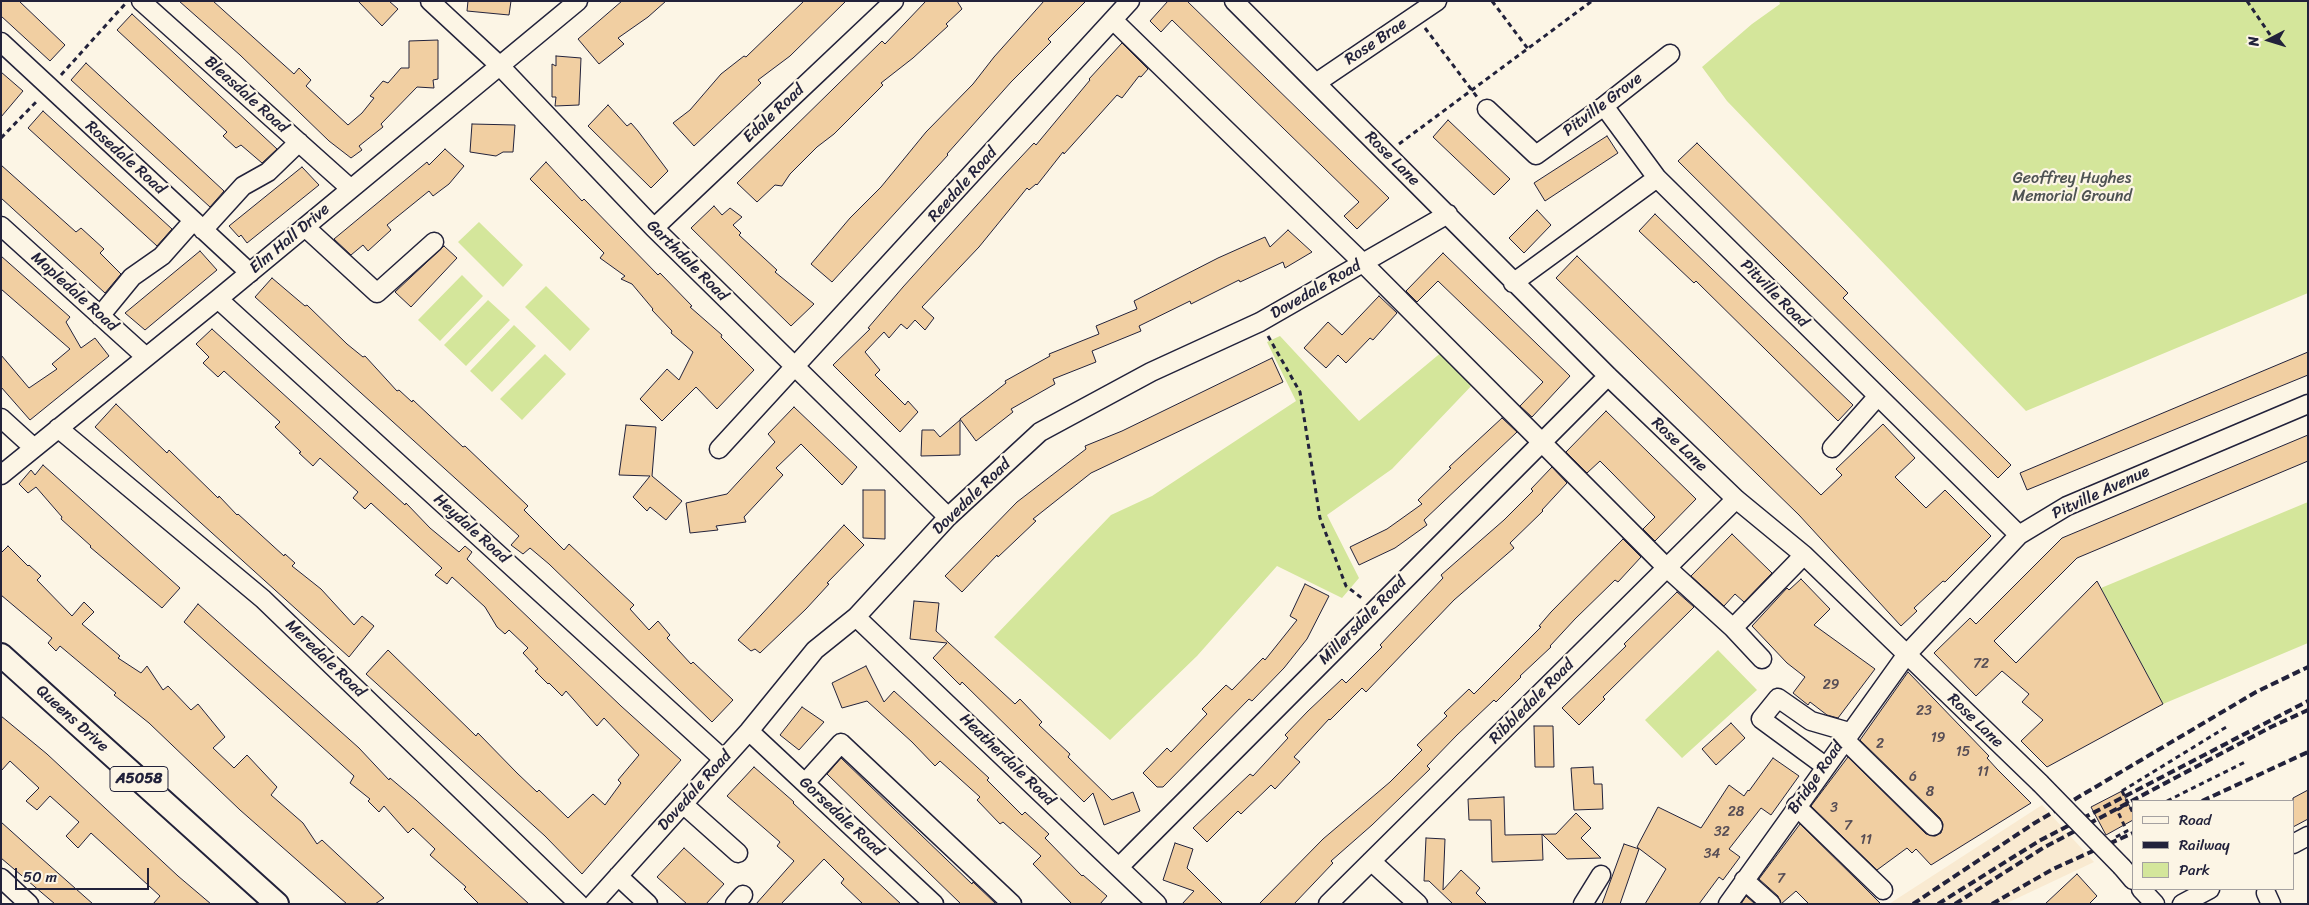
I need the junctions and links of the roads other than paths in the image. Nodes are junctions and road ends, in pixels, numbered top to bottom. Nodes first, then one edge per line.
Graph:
1 (141, 1) edge
2 (430, 1) edge
3 (578, 1) edge
4 (894, 1) edge
5 (1130, 1) edge
6 (1234, 1) edge
7 (1437, 1) edge
8 (1113, 20) junction
9 (1, 42) edge
10 (1670, 54) dead end
11 (500, 66) junction
12 (1316, 83) junction
13 (1604, 106) junction
14 (1486, 109) road end
15 (299, 142) junction
16 (1657, 178) junction
17 (351, 189) junction
18 (1448, 214) junction
19 (198, 225) junction
20 (1, 226) edge
21 (305, 227) junction
22 (654, 228) junction
23 (434, 242) dead end
24 (1363, 263) junction
25 (250, 273) junction
26 (1513, 283) junction
27 (218, 299) junction
28 (100, 316) junction
29 (146, 358) junction
30 (795, 368) junction
31 (1608, 376) junction
32 (1878, 396) junction
33 (2308, 404) edge
34 (1, 418) edge
35 (58, 428) junction
36 (1543, 441) junction
37 (34, 448) junction
38 (1832, 448) dead end
39 (719, 450) dead end
40 (1, 475) edge
41 (1736, 499) junction
42 (948, 517) junction
43 (2018, 534) junction
44 (1804, 555) junction
45 (1667, 568) junction
46 (856, 617) junction
47 (1733, 628) junction
48 (1906, 654) junction
49 (1, 655) edge
50 (1762, 659) dead end
51 (749, 731) junction
52 (1846, 736) junction
53 (723, 759) junction
54 (1825, 766) junction
55 (805, 783) junction
56 (683, 804) junction
57 (1796, 806) junction
58 (1933, 826) dead end
59 (2308, 836) edge
60 (2294, 843) edge
61 (738, 853) dead end
62 (1372, 861) junction
63 (1119, 867) junction
64 (1601, 875) dead end
65 (618, 876) junction
66 (1, 878) edge
67 (1744, 880) junction
68 (2132, 882) edge
69 (1883, 890) dead end
70 (2208, 890) edge
71 (932, 903) edge
72 (29, 904) edge
73 (277, 904) edge
74 (579, 904) edge
75 (593, 904) edge
76 (648, 904) edge
77 (1012, 904) edge
78 (1157, 904) edge
79 (1328, 904) edge
80 (1418, 904) edge
81 (1583, 904) edge
82 (1728, 904) edge
83 (1771, 904) edge
84 (2182, 904) edge

1 - 15 street, Bleasdale Road
2 - 11 street, Garthdale Road
3 - 11 street, Elm Hall Drive
4 - 22 street, Edale Road
5 - 8 street, Reedale Road
6 - 12 street, Rose Lane
7 - 12 street, Rose Brae
8 - 24 street
8 - 30 street, Reedale Road
9 - 19 street, Rosedale Road
10 - 13 street, Pitville Grove
11 - 17 street, Elm Hall Drive
11 - 22 street, Garthdale Road
12 - 18 street, Rose Lane
13 - 14 street, Pitville Grove
13 - 16 street, Pitville Road
15 - 17 street, Bleasdale Road
15 - 19 street
16 - 26 street
16 - 32 street, Pitville Road
17 - 21 street, Elm Hall Drive
18 - 24 street, Dovedale Road
18 - 26 street, Rose Lane
19 - 25 street, Rosedale Road
19 - 28 street
20 - 28 street, Mapledale Road
21 - 23 street
21 - 25 street, Elm Hall Drive
22 - 30 street, Garthdale Road
24 - 36 street
24 - 42 street, Dovedale Road
25 - 27 street, Elm Hall Drive
26 - 31 street, Rose Lane
27 - 29 street, Elm Hall Drive
27 - 53 street, Heydale Road
28 - 29 street, Mapledale Road
29 - 35 street, Elm Hall Drive
30 - 39 street, Reedale Road
30 - 42 street, Garthdale Road
31 - 36 street, Millersdale Road
31 - 41 street, Rose Lane
32 - 38 street
32 - 43 street, Pitville Road
33 - 43 street, Pitville Avenue
34 - 37 street
35 - 37 street, Elm Hall Drive
35 - 74 street, Meredale Road
36 - 45 street
36 - 63 street, Millersdale Road
37 - 40 street, Elm Hall Drive
41 - 44 street, Rose Lane
41 - 45 street, Ribbledale Road
42 - 46 street, Dovedale Road
43 - 48 street, Pitville Avenue
44 - 47 street
44 - 48 street, Rose Lane
45 - 47 street
45 - 62 street, Ribbledale Road
46 - 51 street, Dovedale Road
46 - 63 street, Heatherdale Road
47 - 50 street
48 - 52 street, Bridge Road
48 - 68 street, Rose Lane, bridge
49 - 73 main road, Queens Drive / A5058
51 - 53 street, Dovedale Road
51 - 55 street, Gorsedale Road
52 - 54 street, Bridge Road
52 - 54 street
52 - 58 street
53 - 56 street, Dovedale Road
54 - 57 street, Bridge Road
55 - 71 street, Gorsedale Road
55 - 77 street
56 - 61 street
56 - 65 street, Dovedale Road
57 - 67 street, Bridge Road
57 - 69 street
59 - 60 street
62 - 79 street, Ribbledale Road
62 - 80 street
63 - 78 street, Heatherdale Road
64 - 81 street
65 - 75 street, Dovedale Road
65 - 76 street
66 - 72 street
67 - 82 street, Bridge Road
67 - 83 street
70 - 84 street

